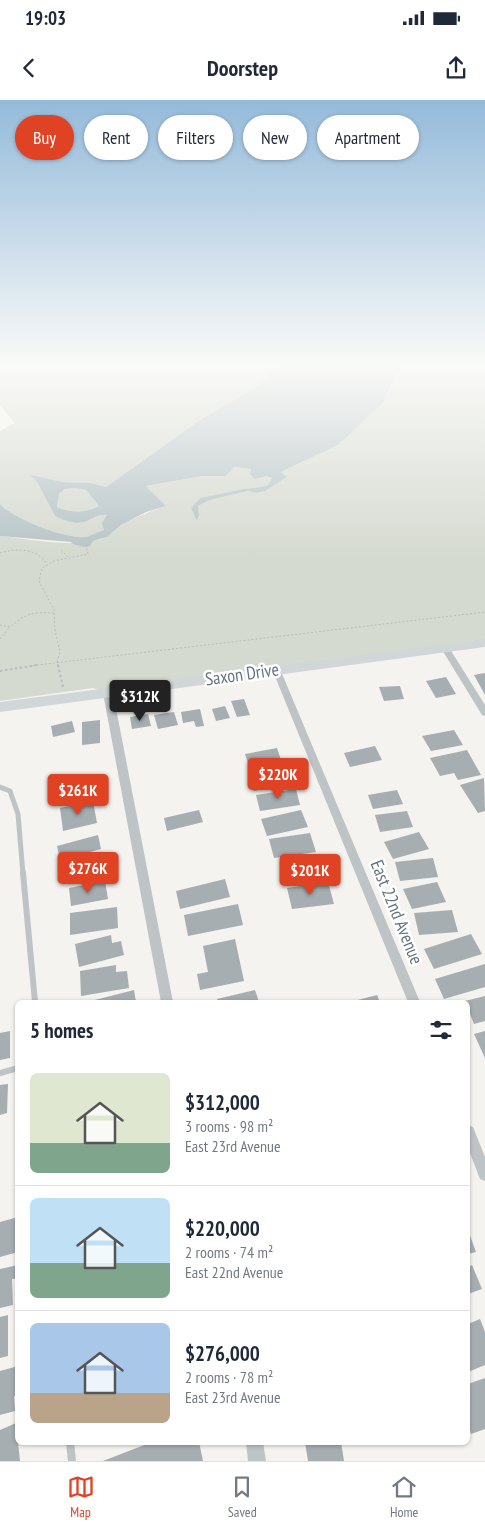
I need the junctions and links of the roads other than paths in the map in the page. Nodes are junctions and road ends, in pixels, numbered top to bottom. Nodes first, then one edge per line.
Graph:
1 (485, 643) edge
2 (445, 648) junction
3 (276, 669) junction
4 (108, 693) junction
5 (0, 707) edge
6 (485, 713) edge
7 (0, 787) edge
8 (35, 1000) edge
9 (167, 1000) edge
10 (413, 1000) edge
11 (15, 1069) edge
12 (0, 1073) edge
13 (470, 1137) edge
14 (485, 1174) edge
15 (70, 1445) edge
16 (255, 1445) edge
17 (72, 1461) edge
18 (258, 1461) edge

1 - 2 street, Saxon Drive
2 - 3 street, Saxon Drive
2 - 6 street
3 - 4 street, Saxon Drive
3 - 10 street, East 22nd Avenue
4 - 5 street, Saxon Drive
4 - 9 street
7 - 8 lane
11 - 12 lane
13 - 14 street
15 - 17 lane
16 - 18 street

